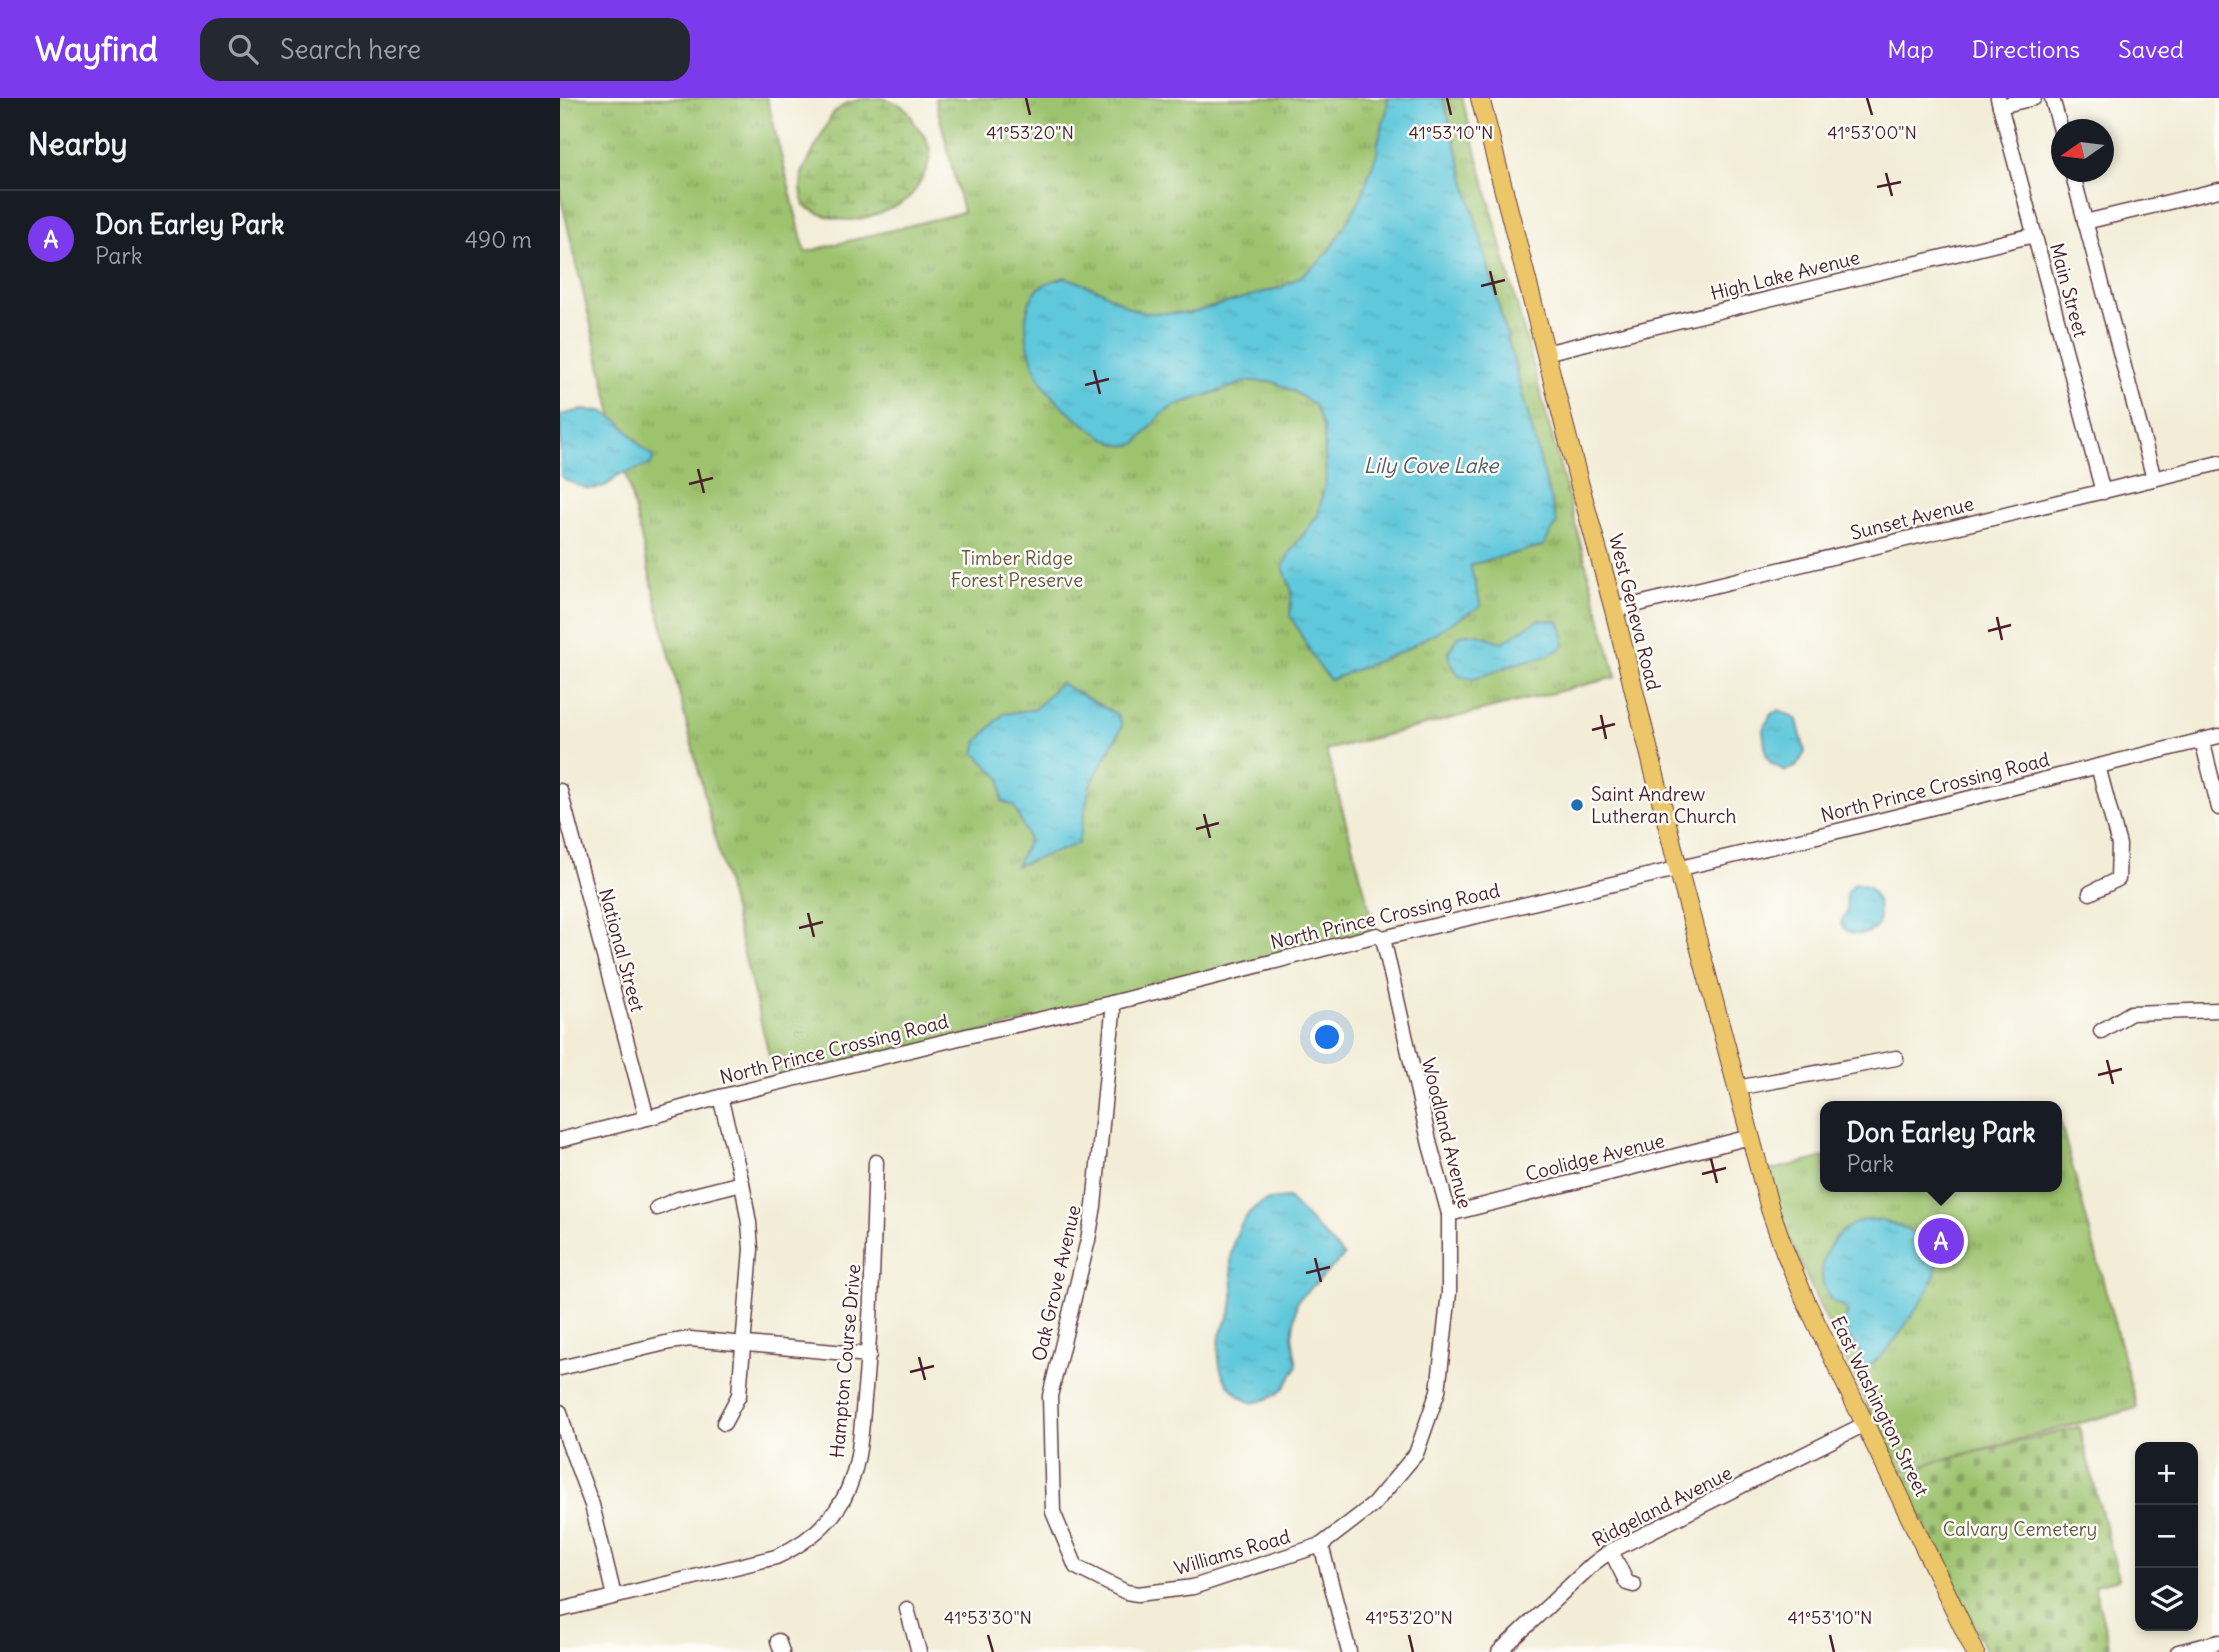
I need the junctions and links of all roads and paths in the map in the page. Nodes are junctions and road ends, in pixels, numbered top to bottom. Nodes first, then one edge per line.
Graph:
1 (1480, 98) edge
2 (2034, 98) edge
3 (2052, 98) edge
4 (1999, 102) edge
5 (2058, 119) edge
6 (2075, 182) edge
7 (2219, 190) edge
8 (2085, 222) junction
9 (2034, 235) junction
10 (1545, 354) junction
11 (2219, 463) edge
12 (2154, 479) junction
13 (2104, 492) junction
14 (1614, 610) junction
15 (2219, 736) edge
16 (2202, 740) junction
17 (2098, 766) junction
18 (560, 791) edge
19 (2219, 808) edge
20 (1678, 868) junction
21 (2090, 894) dead end
22 (1382, 938) junction
23 (1112, 1003) junction
24 (2219, 1010) edge
25 (2101, 1031) dead end
26 (1896, 1058) dead end
27 (1737, 1088) junction
28 (720, 1097) junction
29 (647, 1118) junction
30 (1750, 1137) junction
31 (560, 1140) edge
32 (876, 1163) dead end
33 (742, 1184) junction
34 (657, 1208) dead end
35 (1449, 1214) junction
36 (743, 1344) junction
37 (869, 1355) junction
38 (560, 1368) edge
39 (560, 1412) edge
40 (724, 1423) dead end
41 (1865, 1424) junction
42 (1321, 1545) junction
43 (1611, 1551) junction
44 (1076, 1567) joint
45 (1634, 1585) dead end
46 (614, 1597) junction
47 (560, 1609) edge
48 (907, 1609) dead end
49 (2219, 1642) edge
50 (919, 1652) edge
51 (1349, 1652) edge
52 (1499, 1652) edge
53 (1975, 1652) edge
54 (2178, 1652) edge

1 - 10 main road, West Geneva Road
2 - 4 street
3 - 5 street
4 - 9 street, Main Street
6 - 8 street, Main Street
7 - 8 street
8 - 12 street, Main Street
9 - 10 street, High Lake Avenue
9 - 13 street, Main Street
10 - 14 main road, West Geneva Road
11 - 12 street, Sunset Avenue
12 - 13 street, Sunset Avenue
13 - 14 street, Sunset Avenue
14 - 20 main road, West Geneva Road
15 - 16 street, North Prince Crossing Road
16 - 17 street, North Prince Crossing Road
16 - 19 street
17 - 20 street, North Prince Crossing Road
17 - 21 street
18 - 29 street, National Street
20 - 22 street, North Prince Crossing Road
20 - 27 main road, West Geneva Road
22 - 23 street, North Prince Crossing Road
22 - 35 street, Woodland Avenue
23 - 28 street, North Prince Crossing Road
23 - 44 street, Oak Grove Avenue
24 - 25 street
26 - 27 street
27 - 30 main road, West Geneva Road
28 - 29 street, North Prince Crossing Road
28 - 33 street
29 - 31 street, North Prince Crossing Road
30 - 35 street, Coolidge Avenue
30 - 41 main road, East Washington Street
32 - 37 street, Hampton Course Drive
33 - 34 street
33 - 36 street
35 - 42 street, Woodland Avenue
36 - 37 street
36 - 38 street
36 - 40 street
37 - 46 street, Hampton Course Drive
39 - 46 street
41 - 43 street, Ridgeland Avenue
41 - 53 main road, East Washington Street
42 - 44 street, Williams Road
42 - 51 street
43 - 45 street
43 - 52 street, Ridgeland Avenue
46 - 47 street, Hampton Course Drive
48 - 50 street
49 - 54 street

